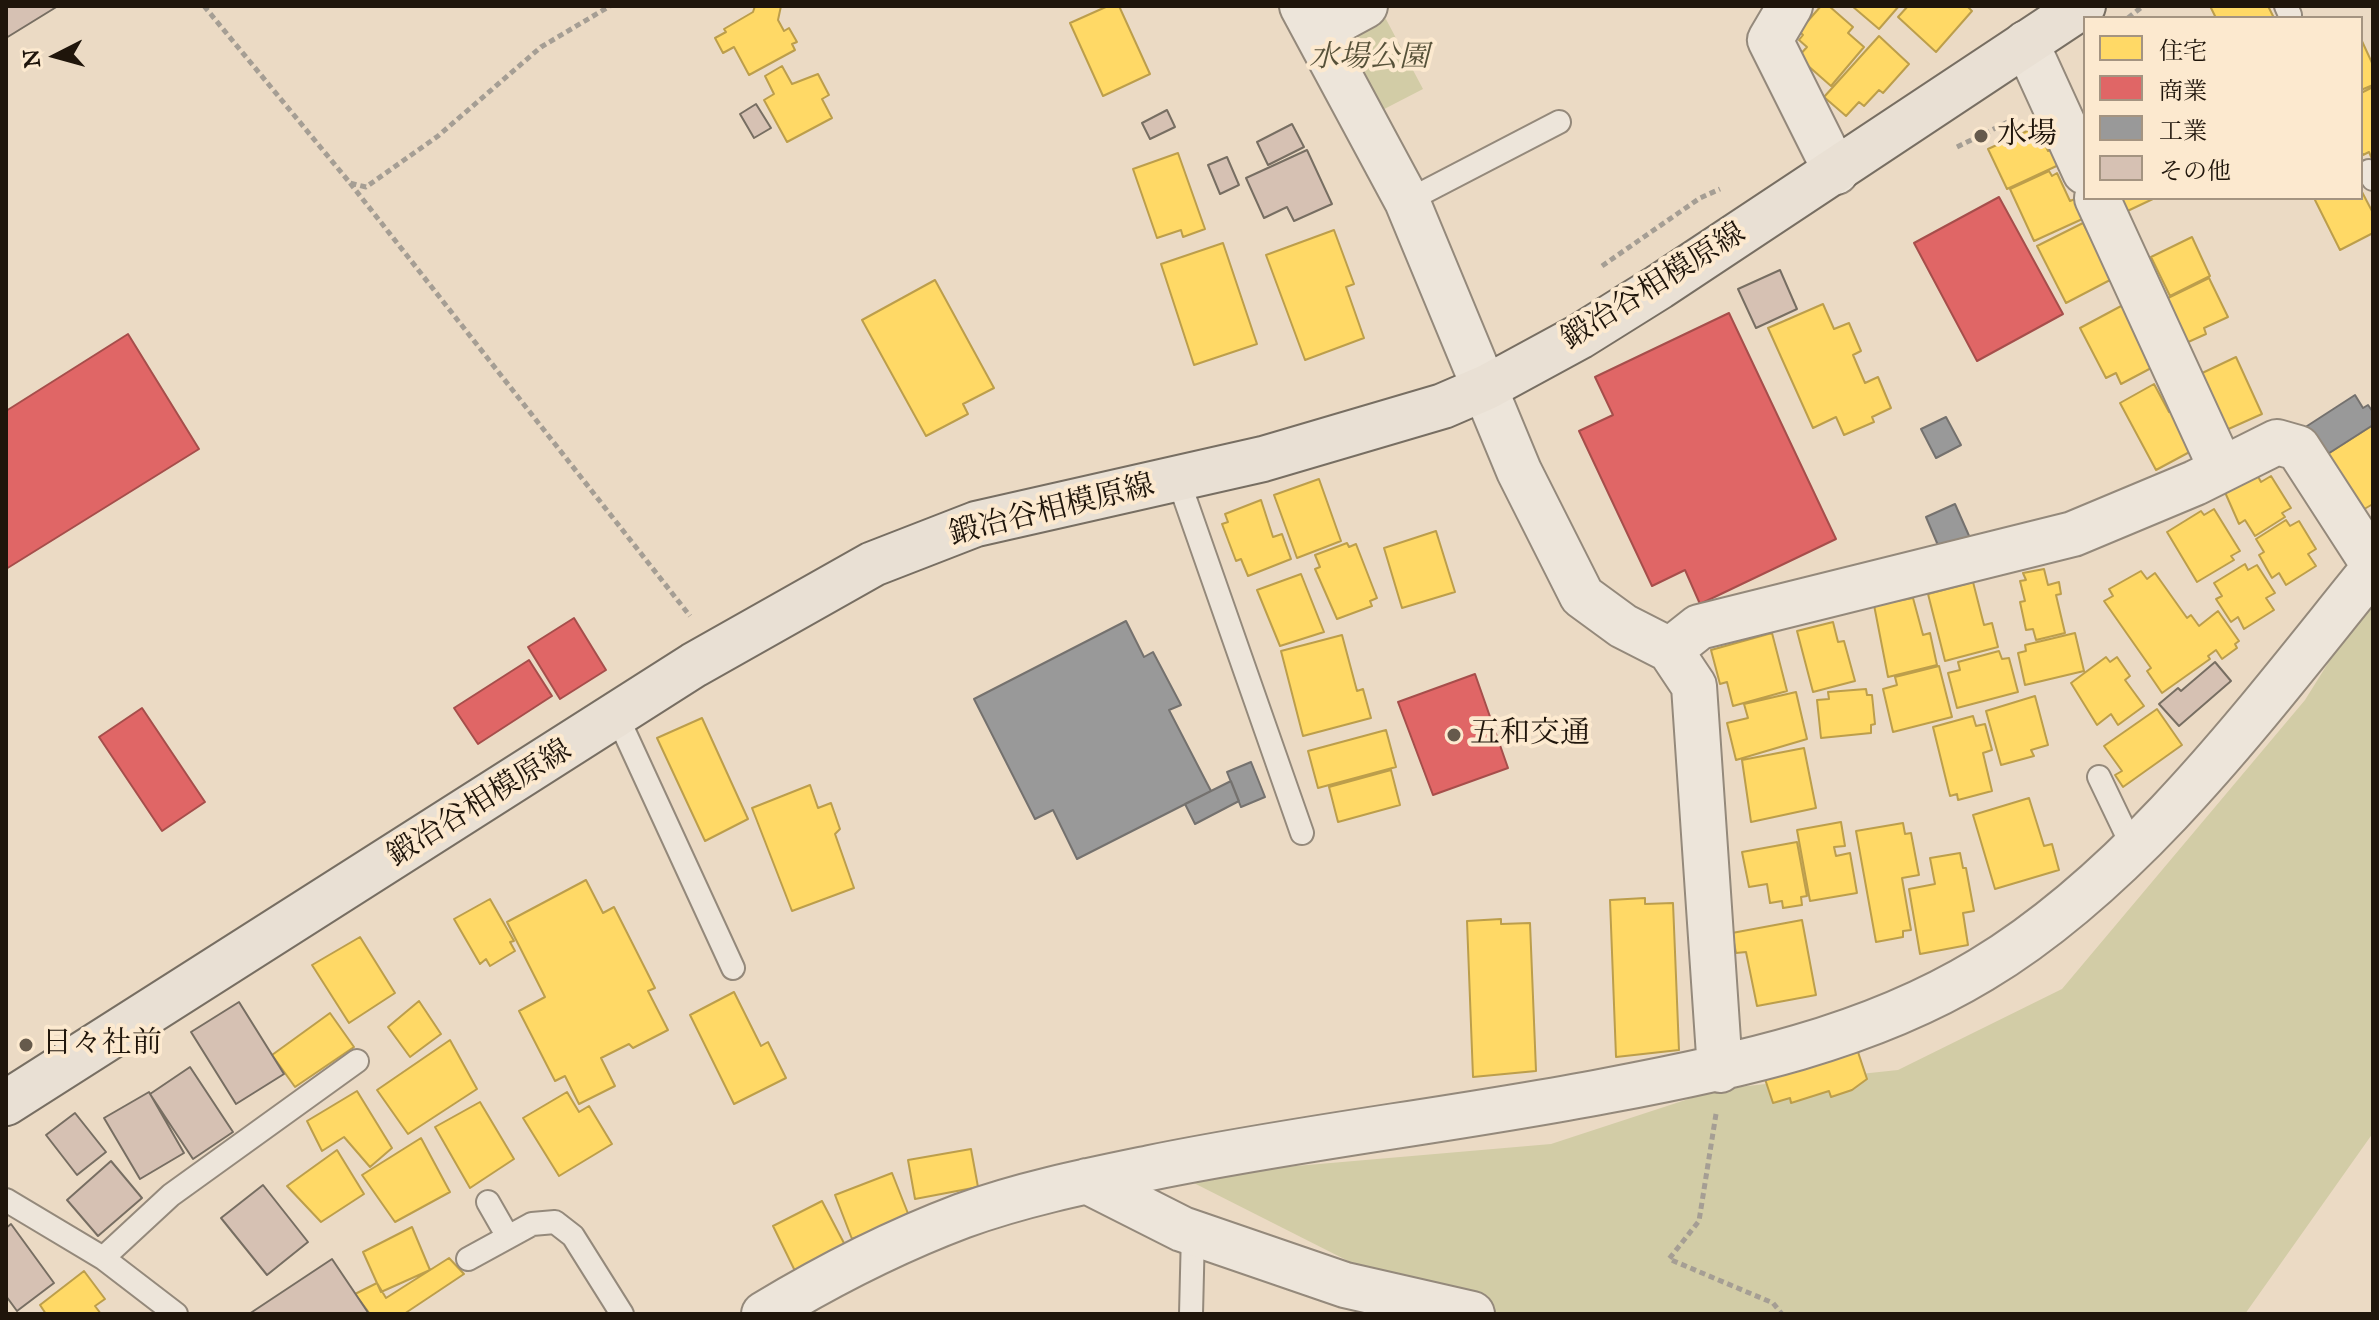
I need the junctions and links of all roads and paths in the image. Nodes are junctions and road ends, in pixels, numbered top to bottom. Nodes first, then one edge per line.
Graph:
1 (204, 6) edge
2 (610, 6) edge
3 (1365, 6) edge
4 (1790, 6) edge
5 (2083, 6) edge
6 (1309, 19) edge
7 (2026, 43) junction
8 (1559, 122) dead end
9 (2083, 168) edge
10 (1836, 172) junction
11 (350, 183) junction
12 (2098, 200) edge
13 (1407, 201) junction
14 (1487, 387) junction
15 (2221, 468) junction
16 (1178, 479) junction
17 (2373, 566) edge
18 (1670, 650) junction
19 (718, 651) junction
20 (617, 716) junction
21 (2099, 777) dead end
22 (1302, 833) dead end
23 (2134, 850) junction
24 (733, 968) dead end
25 (357, 1061) dead end
26 (1720, 1070) junction
27 (6, 1103) edge
28 (1087, 1181) junction
29 (6, 1200) edge
30 (488, 1202) dead end
31 (1193, 1232) junction
32 (508, 1237) junction
33 (103, 1258) junction
34 (468, 1259) dead end
35 (1345, 1299) edge
36 (792, 1307) edge
37 (176, 1314) edge
38 (622, 1314) edge
39 (1191, 1314) edge
40 (1472, 1314) edge
41 (1782, 1314) edge

1 - 11 path
2 - 11 path
3 - 6 street
4 - 10 street
5 - 7 main road, 鍛冶谷相模原線
6 - 13 street
7 - 9 street
7 - 10 main road, 鍛冶谷相模原線
8 - 13 lane
10 - 14 main road, 鍛冶谷相模原線
11 - 19 path
12 - 15 street
13 - 14 street
14 - 16 main road, 鍛冶谷相模原線
14 - 18 street
15 - 17 street
15 - 18 street
16 - 19 main road, 鍛冶谷相模原線
16 - 22 lane
17 - 23 street
18 - 26 street
19 - 20 main road, 鍛冶谷相模原線
20 - 24 lane
20 - 27 main road, 鍛冶谷相模原線
21 - 23 lane
23 - 26 street
25 - 33 lane
26 - 28 street
26 - 41 path
28 - 31 street
28 - 36 street
29 - 33 lane
30 - 32 lane
31 - 35 street
31 - 39 lane
32 - 34 lane
32 - 38 lane
33 - 37 lane
35 - 40 street

